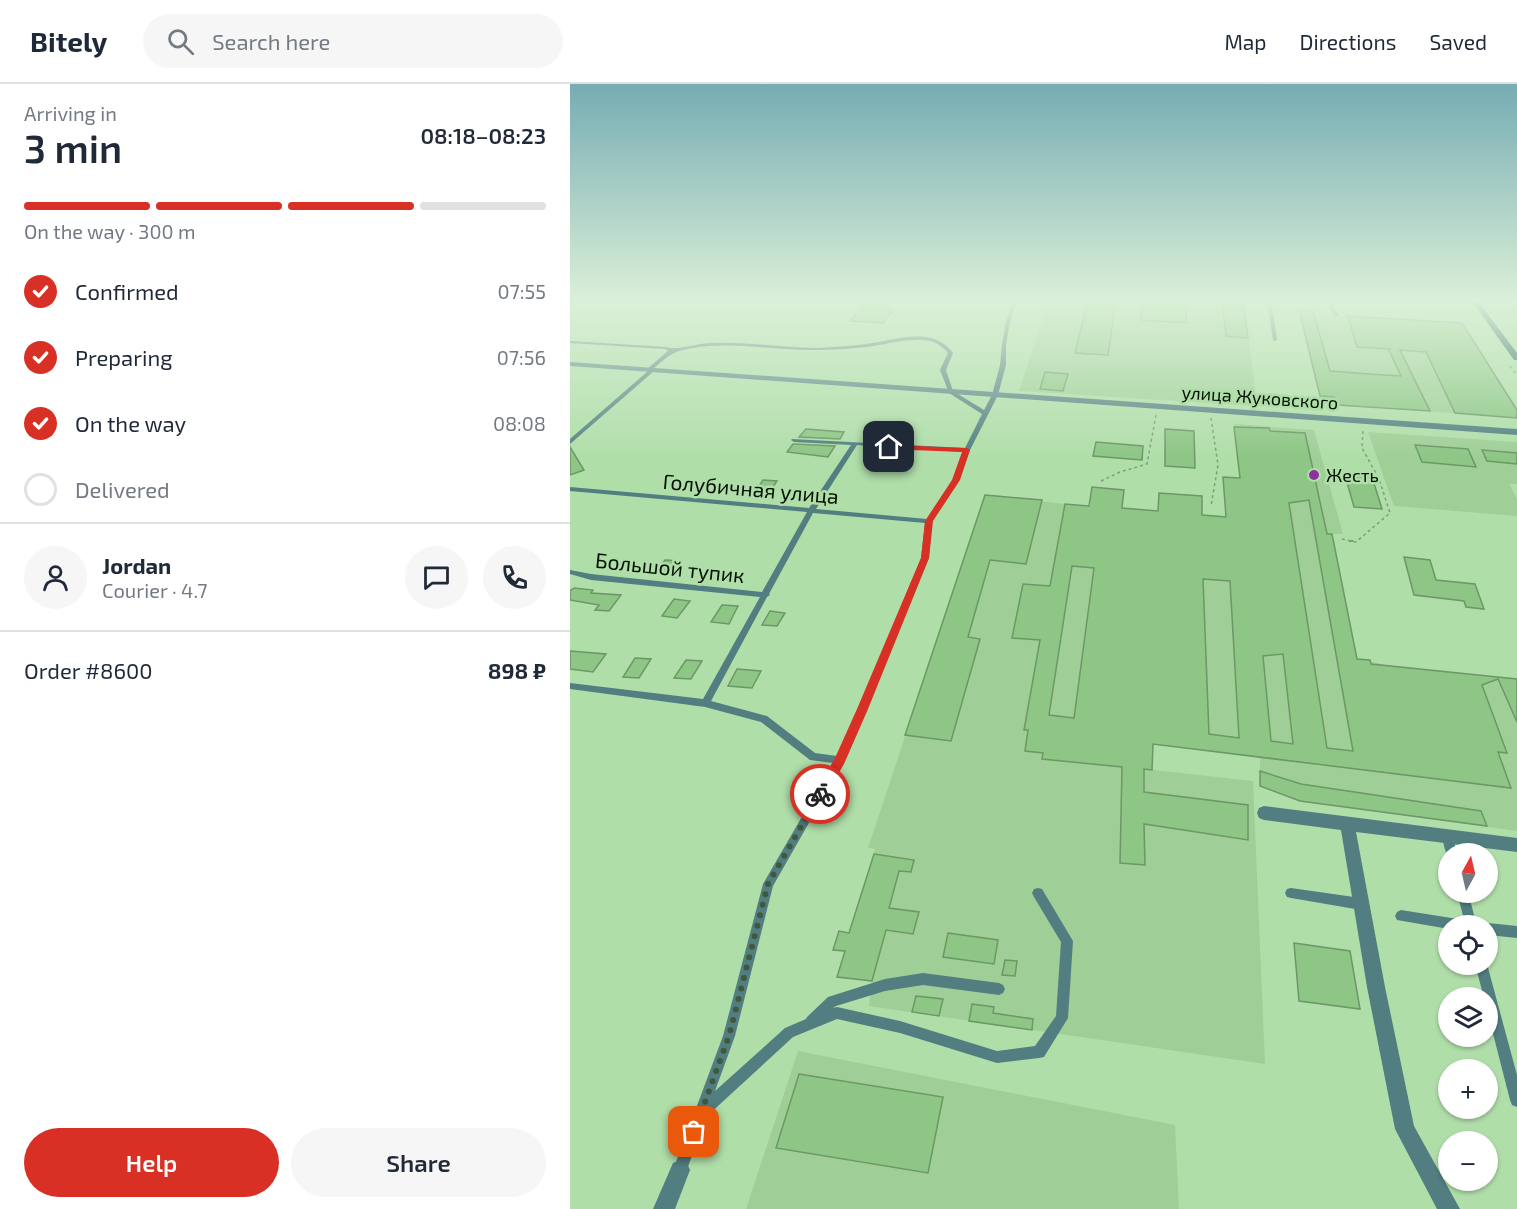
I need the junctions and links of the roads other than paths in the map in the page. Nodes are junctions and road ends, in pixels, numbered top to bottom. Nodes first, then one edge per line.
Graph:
1 (669, 352) edge
2 (950, 352) edge
3 (1004, 352) edge
4 (570, 364) edge
5 (650, 370) junction
6 (951, 392) junction
7 (995, 395) junction
8 (986, 414) junction
9 (1517, 432) edge
10 (794, 440) dead end
11 (570, 442) edge
12 (854, 445) junction
13 (967, 450) junction
14 (570, 489) edge
15 (811, 511) junction
16 (929, 521) junction
17 (570, 572) edge
18 (766, 595) junction
19 (570, 686) edge
20 (705, 703) junction
21 (840, 760) junction
22 (1264, 813) dead end
23 (1347, 823) junction
24 (1448, 836) junction
25 (1450, 843) edge
26 (1517, 845) edge
27 (1038, 893) dead end
28 (1291, 893) dead end
29 (1361, 904) junction
30 (1401, 916) dead end
31 (1438, 922) edge
32 (1498, 929) edge
33 (1517, 932) edge
34 (1484, 975) edge
35 (999, 989) dead end
36 (806, 1025) junction
37 (1517, 1100) edge
38 (701, 1113) junction
39 (680, 1170) joint
40 (664, 1209) edge
41 (1449, 1209) edge

1 - 5 lane
2 - 6 lane
3 - 7 lane
4 - 5 street, улица Жуковского
5 - 6 street, улица Жуковского
5 - 11 lane
6 - 7 street, улица Жуковского
6 - 8 lane
7 - 8 lane
7 - 9 street, улица Жуковского
8 - 13 lane
10 - 12 lane
12 - 13 lane
12 - 15 lane
13 - 16 lane
14 - 15 lane, Голубичная улица
15 - 16 lane, Голубичная улица
15 - 18 lane
16 - 21 lane
17 - 18 lane, Большой тупик
18 - 20 lane
19 - 20 lane
20 - 21 lane
21 - 38 lane
22 - 23 street
23 - 24 street
23 - 29 street
24 - 25 lane
24 - 26 street
27 - 36 lane
28 - 29 lane
29 - 41 street
30 - 31 lane
32 - 33 lane
34 - 37 lane
35 - 36 lane
36 - 38 lane
38 - 39 lane
39 - 40 street

